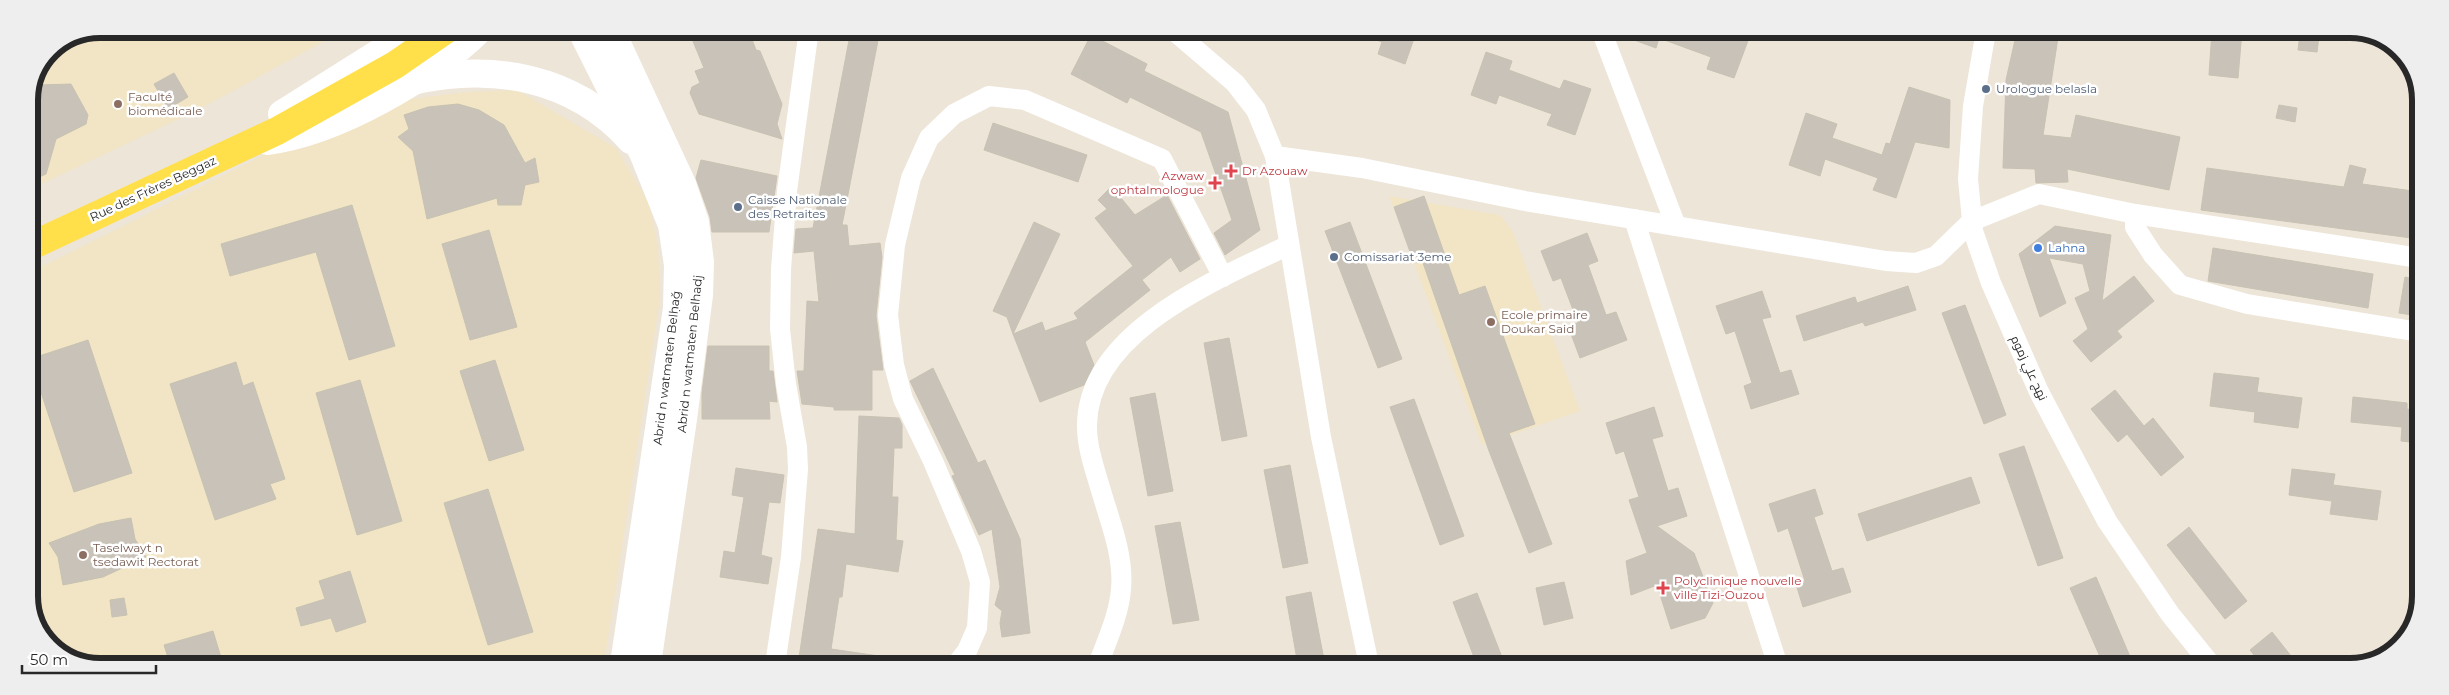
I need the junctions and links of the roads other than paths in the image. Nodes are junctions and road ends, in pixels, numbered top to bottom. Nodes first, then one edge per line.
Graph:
1 (405, 37) edge
2 (435, 37) edge
3 (471, 37) edge
4 (585, 37) edge
5 (613, 37) edge
6 (621, 37) edge
7 (808, 37) edge
8 (1181, 37) edge
9 (1604, 37) edge
10 (1985, 37) edge
11 (627, 70) junction
12 (412, 81) junction
13 (253, 143) junction
14 (644, 155) junction
15 (1274, 156) junction
16 (2135, 214) junction
17 (1634, 219) junction
18 (1972, 221) junction
19 (1676, 226) junction
20 (37, 243) edge
21 (1290, 245) junction
22 (2411, 257) edge
23 (1223, 277) junction
24 (2411, 331) edge
25 (625, 658) edge
26 (648, 658) edge
27 (776, 658) edge
28 (962, 658) edge
29 (1100, 658) edge
30 (1368, 658) edge
31 (1775, 658) edge
32 (2206, 658) edge

1 - 13 main road
2 - 13 main road, Rue des Frères Beggaz
3 - 12 main road
4 - 14 main road, Abrid n watmaten Belḥaǧ
5 - 11 main road, Abrid n watmaten Belhadj
6 - 11 main road
7 - 27 street
8 - 15 street
9 - 19 street
10 - 18 street, نهج علي زموم
11 - 26 main road, Abrid n watmaten Belhadj
12 - 13 main road
12 - 14 main road
13 - 20 main road, Rue des Frères Beggaz
14 - 25 main road, Abrid n watmaten Belḥaǧ
15 - 17 street
15 - 21 street
16 - 18 street
16 - 22 street
16 - 24 street
17 - 19 street
17 - 31 street
18 - 19 street
18 - 32 street, نهج علي زموم
21 - 23 street
21 - 30 street
23 - 28 street
23 - 29 street

